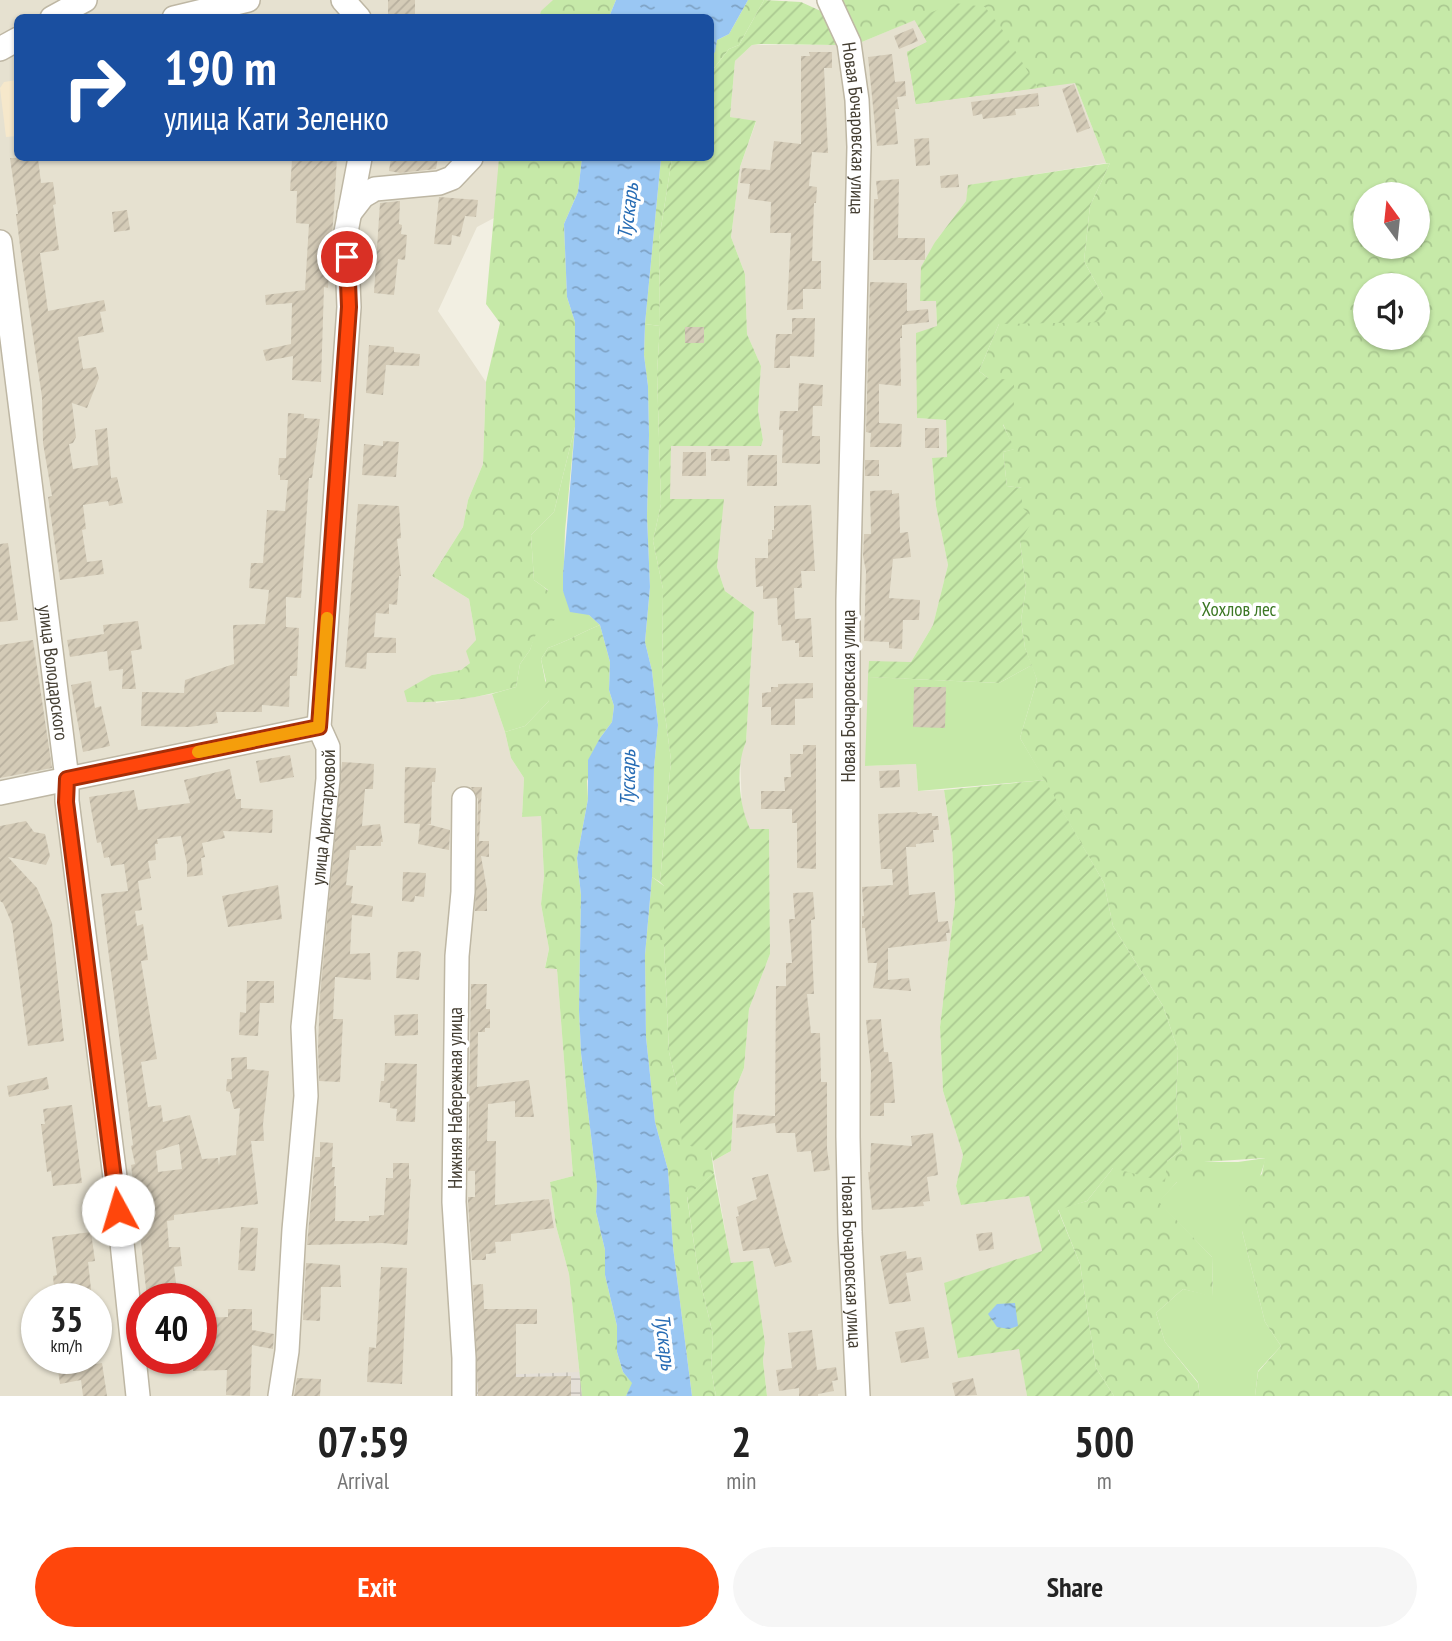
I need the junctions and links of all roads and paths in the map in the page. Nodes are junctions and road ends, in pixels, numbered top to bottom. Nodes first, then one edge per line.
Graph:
1 (85, 0) edge
2 (248, 0) edge
3 (343, 0) edge
4 (829, 0) edge
5 (59, 14) edge
6 (190, 14) edge
7 (355, 14) edge
8 (358, 161) edge
9 (468, 161) edge
10 (349, 214) junction
11 (0, 242) edge
12 (319, 727) junction
13 (67, 779) junction
14 (0, 793) edge
15 (464, 799) dead end
16 (138, 1396) edge
17 (280, 1396) edge
18 (464, 1396) edge
19 (858, 1396) edge

1 - 5 street
2 - 6 street
3 - 7 street
4 - 19 street, Новая Бочаровская улица
8 - 10 street, улица Аристарховой
9 - 10 street
10 - 12 street, улица Аристарховой
11 - 13 street, улица Володарского
12 - 13 street
12 - 17 street, улица Аристарховой
13 - 14 street
13 - 16 street, улица Володарского
15 - 18 street, Нижняя Набережная улица

